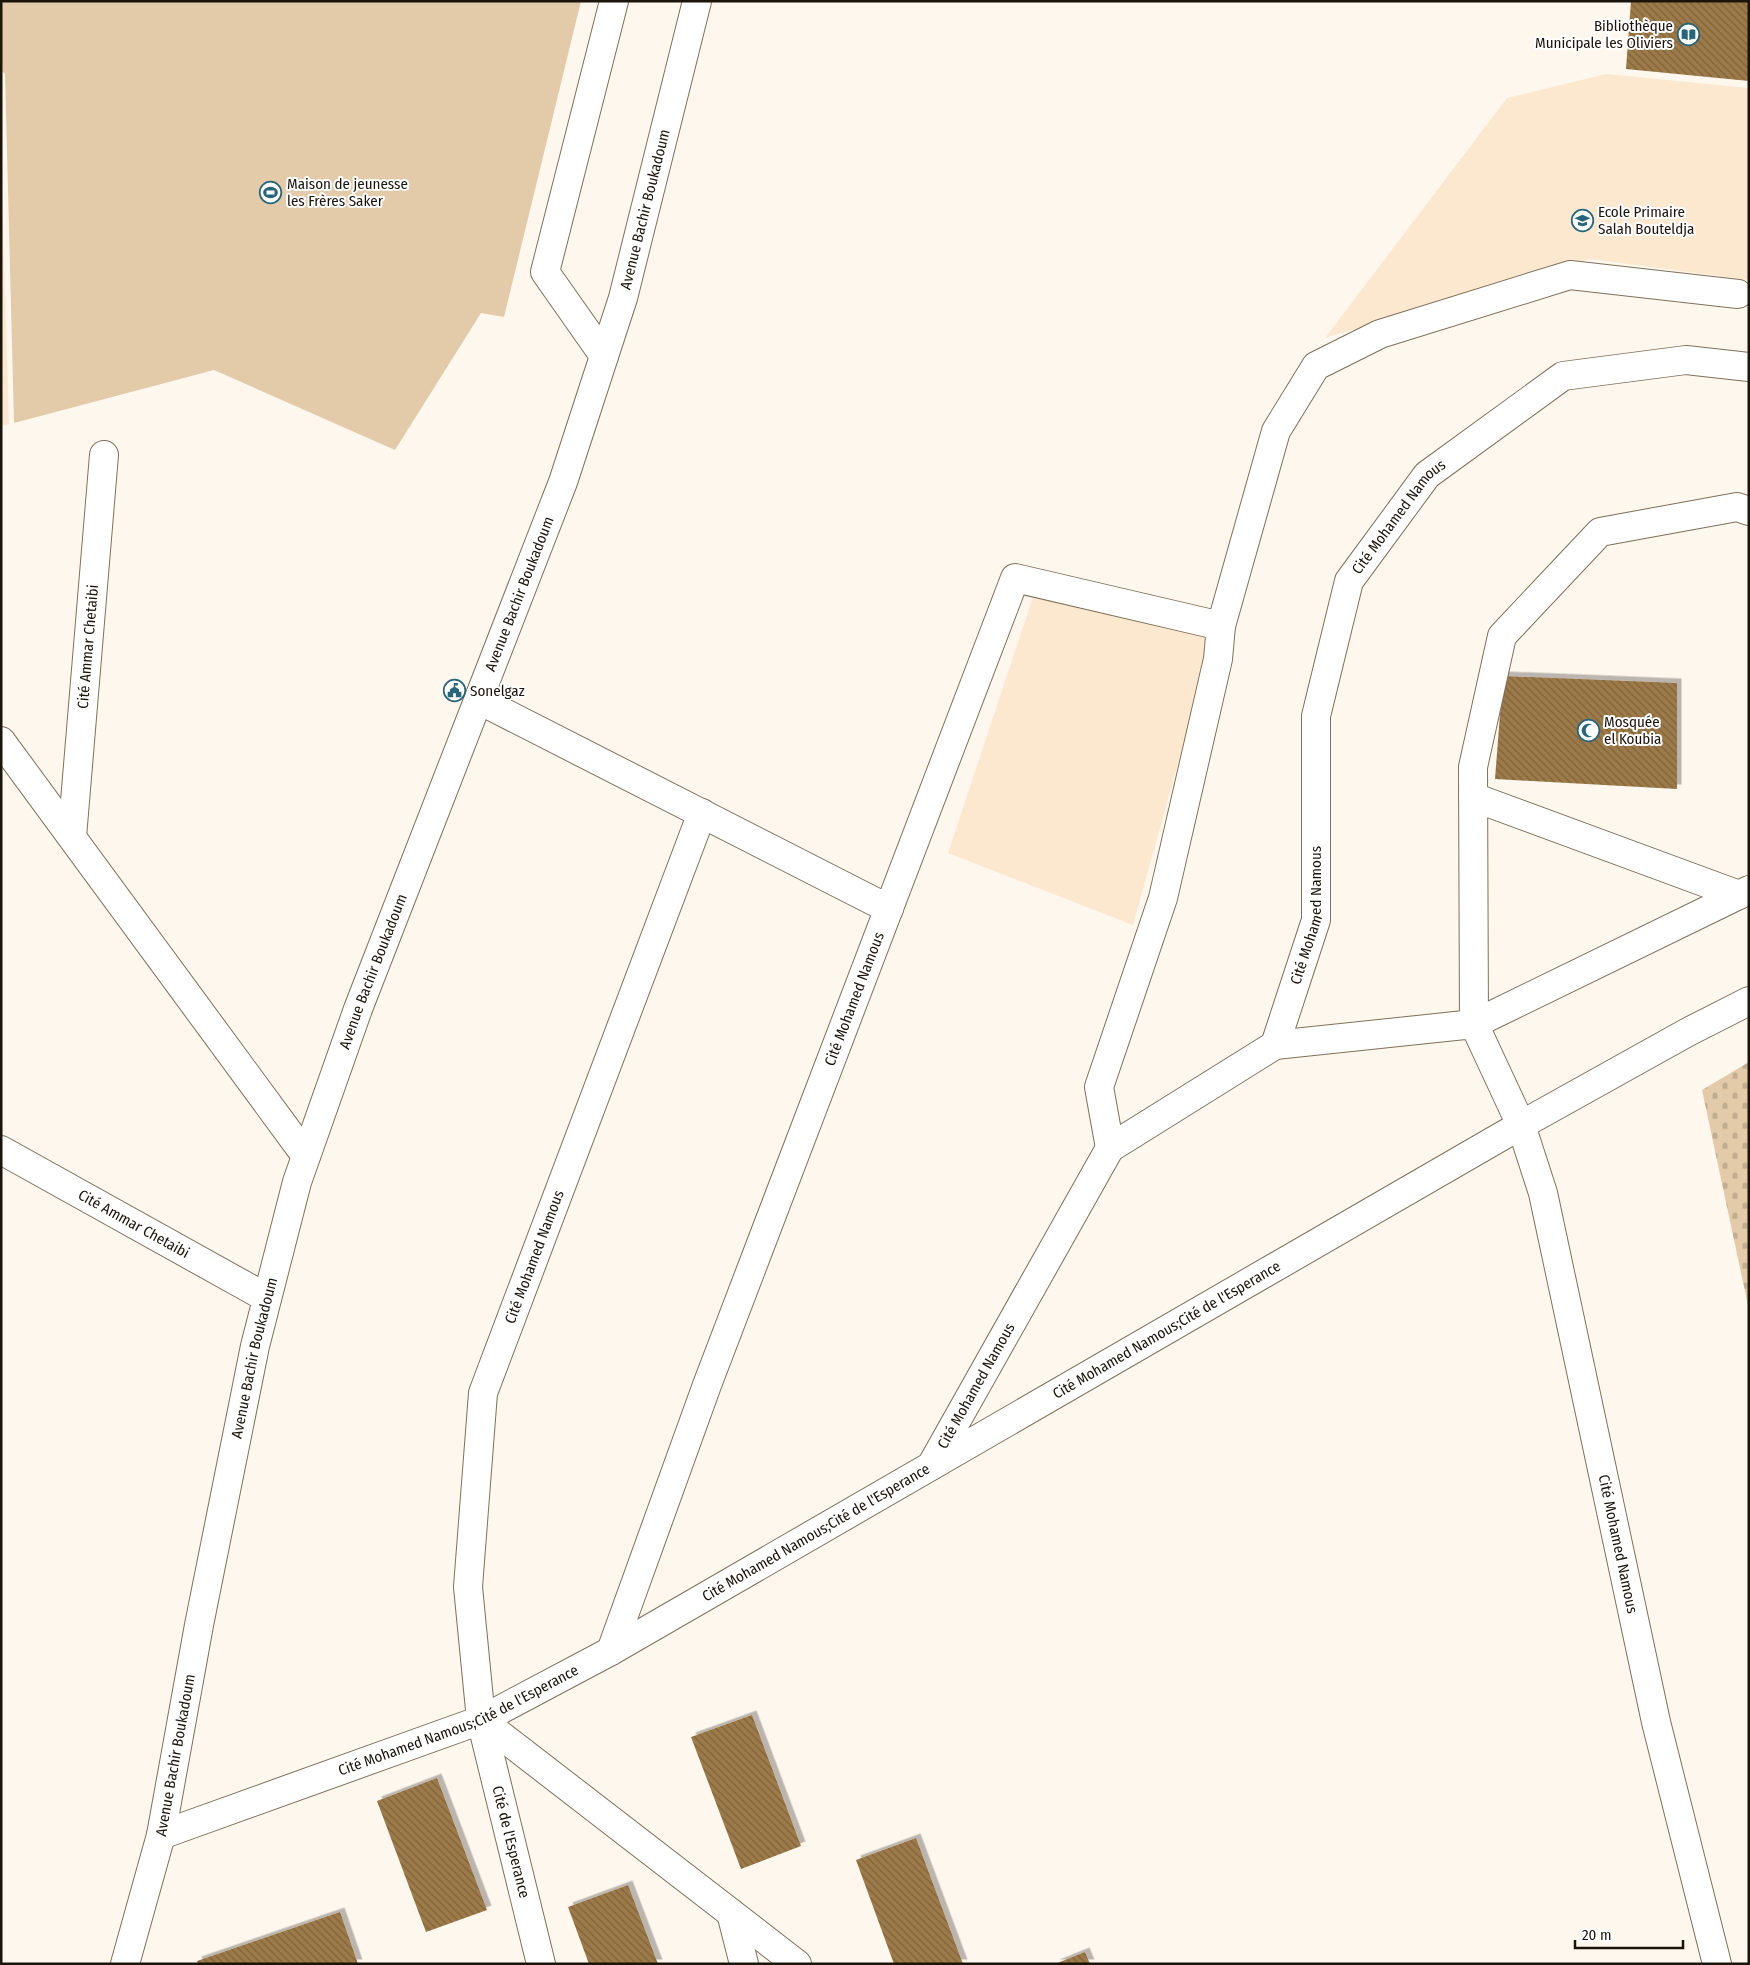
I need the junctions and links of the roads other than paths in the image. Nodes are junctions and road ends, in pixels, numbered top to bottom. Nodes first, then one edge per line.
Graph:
1 (614, 1) edge
2 (697, 1) edge
3 (1738, 294) dead end
4 (604, 356) junction
5 (1749, 367) edge
6 (104, 456) dead end
7 (1749, 512) edge
8 (1221, 626) junction
9 (479, 700) junction
10 (1, 741) edge
11 (1473, 797) junction
12 (702, 813) junction
13 (72, 837) junction
14 (1744, 892) edge
15 (889, 909) junction
16 (1749, 1002) edge
17 (1474, 1024) junction
18 (1275, 1045) junction
19 (1521, 1125) junction
20 (1110, 1148) junction
21 (1, 1150) edge
22 (306, 1156) junction
23 (267, 1298) junction
24 (931, 1466) junction
25 (611, 1651) junction
26 (481, 1720) junction
27 (161, 1835) junction
28 (731, 1913) junction
29 (125, 1964) edge
30 (541, 1964) edge
31 (744, 1964) edge
32 (797, 1964) edge
33 (1717, 1964) edge

1 - 4 street
2 - 4 street, Avenue Bachir Boukadoum
3 - 8 street
4 - 9 street, Avenue Bachir Boukadoum
5 - 18 street, Cité Mohamed Namous
6 - 13 street, Cité Ammar Chetaibi
7 - 11 street, Cité Mohamed Namous
8 - 15 street, Cité Mohamed Namous
8 - 20 street
9 - 12 street
9 - 22 street, Avenue Bachir Boukadoum
10 - 13 street
11 - 14 street, Cité Mohamed Namous
11 - 17 street, Cité Mohamed Namous
12 - 15 street
12 - 26 street, Cité Mohamed Namous
13 - 22 street
14 - 17 street, Cité Mohamed Namous
15 - 25 street, Cité Mohamed Namous
16 - 19 street
17 - 18 street, Cité Mohamed Namous
17 - 19 street, Cité Mohamed Namous
18 - 20 street, Cité Mohamed Namous
19 - 24 street, Cité Mohamed Namous;Cité de l'Esperance
19 - 33 street, Cité Mohamed Namous
20 - 24 street, Cité Mohamed Namous
21 - 23 street, Cité Ammar Chetaibi
22 - 23 street, Avenue Bachir Boukadoum
23 - 27 street, Avenue Bachir Boukadoum
24 - 25 street, Cité Mohamed Namous;Cité de l'Esperance
25 - 26 street, Cité Mohamed Namous;Cité de l'Esperance
26 - 27 street, Cité Mohamed Namous;Cité de l'Esperance
26 - 28 street
26 - 30 street, Cité de l'Esperance
27 - 29 street, Avenue Bachir Boukadoum
28 - 31 street
28 - 32 street

